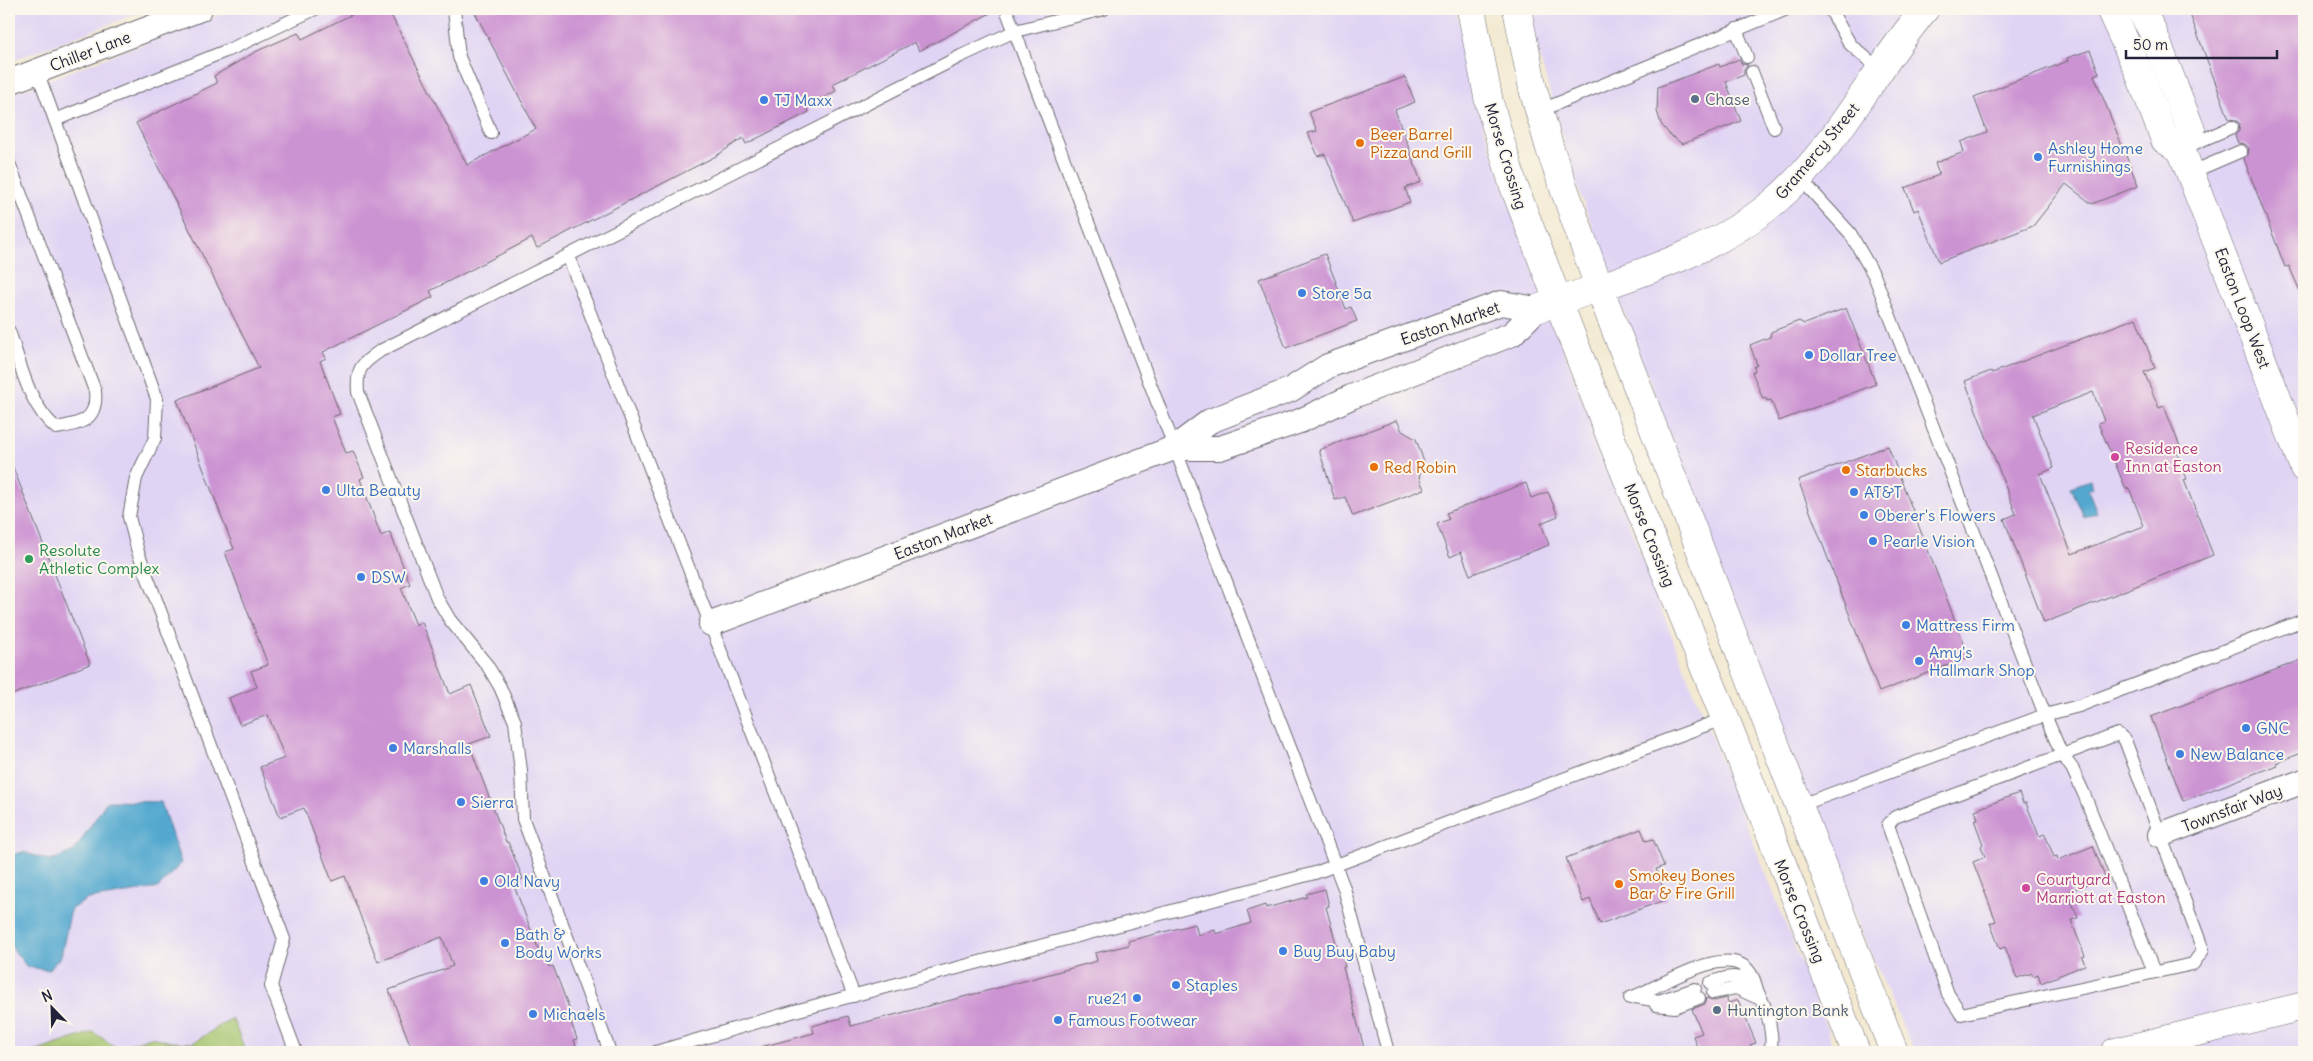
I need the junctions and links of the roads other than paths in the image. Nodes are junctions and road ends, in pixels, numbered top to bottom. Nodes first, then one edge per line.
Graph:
1 (200, 9) edge
2 (315, 9) edge
3 (454, 9) edge
4 (1006, 9) edge
5 (1104, 9) edge
6 (1471, 9) edge
7 (1517, 9) edge
8 (1787, 9) edge
9 (1830, 9) edge
10 (1925, 9) edge
11 (2110, 9) edge
12 (2140, 9) edge
13 (1736, 30) junction
14 (1015, 31) junction
15 (1747, 56) dead end
16 (37, 71) junction
17 (1881, 71) junction
18 (1752, 72) dead end
19 (9, 82) edge
20 (1539, 111) junction
21 (55, 120) junction
22 (2232, 127) dead end
23 (1774, 128) dead end
24 (491, 133) dead end
25 (2241, 151) dead end
26 (2186, 161) junction
27 (9, 163) edge
28 (1799, 177) junction
29 (568, 256) junction
30 (1599, 288) junction
31 (1547, 306) junction
32 (9, 331) edge
33 (1174, 448) junction
34 (2304, 468) edge
35 (2304, 620) edge
36 (712, 624) junction
37 (2045, 715) junction
38 (1726, 718) junction
39 (2062, 755) junction
40 (2304, 781) edge
41 (1798, 806) junction
42 (2160, 835) junction
43 (1336, 866) junction
44 (2154, 972) junction
45 (1712, 988) dead end
46 (1697, 994) dead end
47 (854, 996) junction
48 (1759, 996) junction
49 (2304, 1006) edge
50 (296, 1052) edge
51 (610, 1052) edge
52 (656, 1052) edge
53 (1388, 1052) edge
54 (1770, 1052) edge
55 (1856, 1052) edge
56 (1894, 1052) edge
57 (2115, 1052) edge

1 - 16 street, Chiller Lane
2 - 21 lane
3 - 24 lane
4 - 14 lane
5 - 14 lane
6 - 31 main road, Morse Crossing
7 - 20 main road
8 - 13 lane
9 - 17 lane
10 - 17 main road, Gramercy Street
11 - 26 main road, Easton Loop West
12 - 26 main road
13 - 15 lane
13 - 20 lane
14 - 29 lane
14 - 33 lane
16 - 19 street, Chiller Lane
16 - 21 lane
17 - 28 main road, Gramercy Street
18 - 23 lane
20 - 30 main road
21 - 50 lane
22 - 26 lane
25 - 26 lane
26 - 34 main road, Easton Loop West
27 - 32 lane
28 - 30 main road, Gramercy Street
28 - 37 lane
29 - 36 lane
29 - 51 lane
30 - 31 main road, Gramercy Street
30 - 41 main road
31 - 33 street, Easton Market
31 - 33 street, Easton Market
31 - 38 main road, Morse Crossing
33 - 36 street, Easton Market
33 - 43 lane
35 - 37 lane
36 - 47 lane
37 - 39 lane
37 - 41 lane
38 - 43 lane
38 - 55 main road, Morse Crossing
39 - 42 lane
39 - 44 lane
39 - 44 lane
40 - 42 street, Townsfair Way
41 - 56 main road
42 - 44 lane
43 - 47 lane
43 - 53 lane
45 - 48 lane
46 - 48 lane
47 - 52 lane
48 - 54 lane
49 - 57 main road

